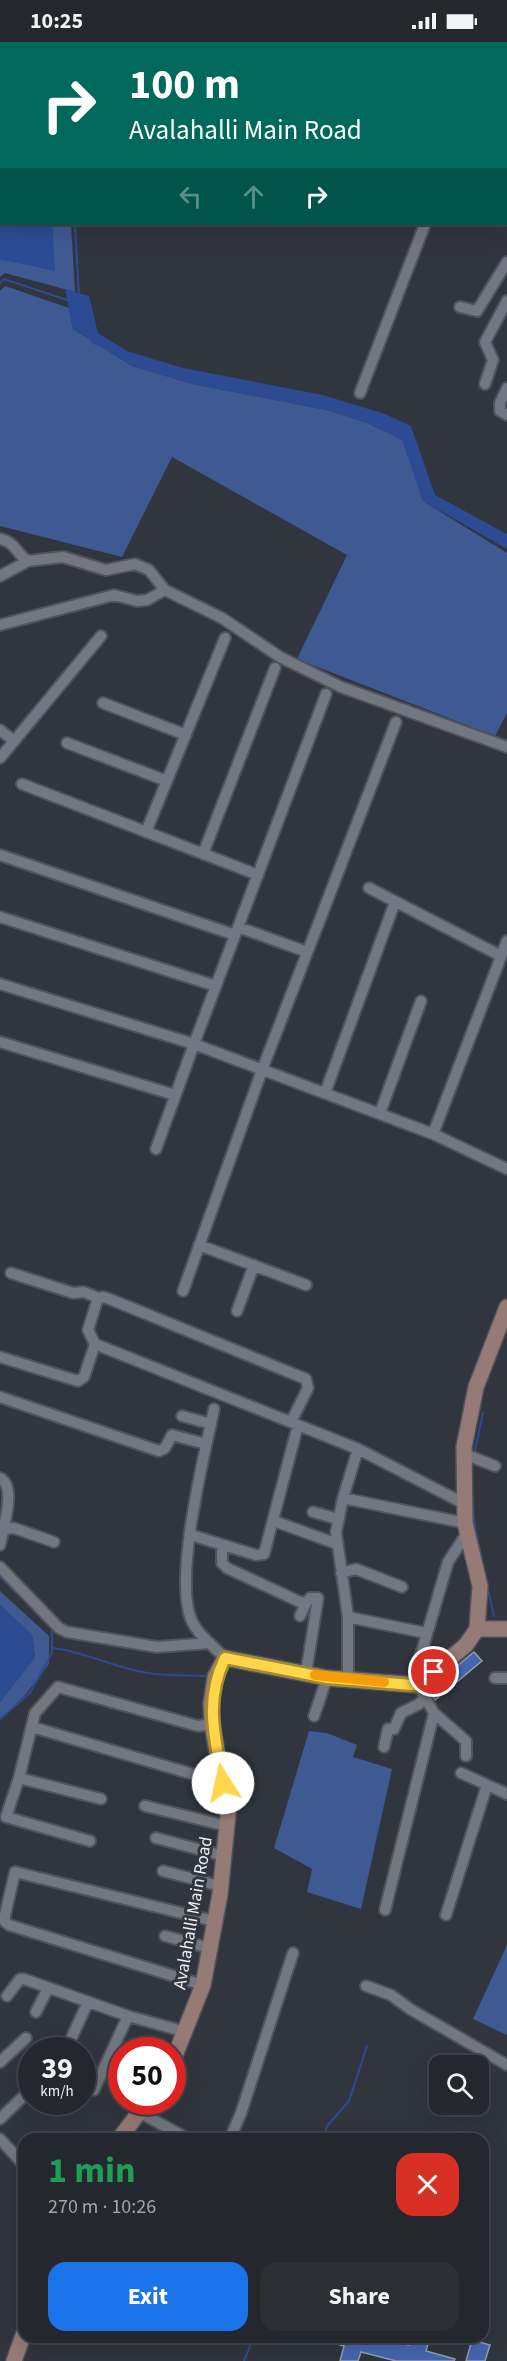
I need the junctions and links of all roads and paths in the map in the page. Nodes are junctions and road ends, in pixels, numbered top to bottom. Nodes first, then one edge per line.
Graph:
1 (425, 225) edge
2 (507, 262) edge
3 (489, 291) junction
4 (507, 301) edge
5 (460, 308) dead end
6 (485, 384) dead end
7 (507, 388) edge
8 (360, 393) dead end
9 (507, 414) edge
10 (0, 539) edge
11 (28, 561) junction
12 (0, 576) edge
13 (165, 590) junction
14 (0, 624) edge
15 (101, 636) dead end
16 (225, 638) dead end
17 (275, 668) dead end
18 (326, 694) dead end
19 (102, 703) dead end
20 (396, 722) dead end
21 (0, 730) edge
22 (186, 735) junction
23 (14, 741) junction
24 (67, 743) dead end
25 (507, 747) edge
26 (0, 758) edge
27 (167, 781) junction
28 (22, 784) dead end
29 (147, 832) junction
30 (203, 854) junction
31 (0, 855) edge
32 (258, 875) junction
33 (369, 888) dead end
34 (395, 902) junction
35 (0, 917) edge
36 (237, 931) junction
37 (507, 941) edge
38 (307, 952) junction
39 (501, 956) junction
40 (0, 984) edge
41 (216, 986) junction
42 (421, 1001) dead end
43 (0, 1042) edge
44 (194, 1044) junction
45 (262, 1070) junction
46 (325, 1093) junction
47 (175, 1095) junction
48 (380, 1113) junction
49 (433, 1134) junction
50 (156, 1149) dead end
51 (507, 1169) edge
52 (199, 1245) junction
53 (254, 1265) junction
54 (11, 1274) dead end
55 (306, 1285) dead end
56 (183, 1291) dead end
57 (98, 1298) junction
58 (507, 1307) edge
59 (237, 1311) dead end
60 (95, 1344) junction
61 (0, 1357) edge
62 (0, 1397) edge
63 (214, 1409) dead end
64 (182, 1416) dead end
65 (211, 1424) junction
66 (294, 1424) junction
67 (206, 1444) junction
68 (358, 1449) junction
69 (464, 1454) junction
70 (495, 1466) dead end
71 (0, 1478) edge
72 (343, 1498) junction
73 (465, 1504) junction
74 (314, 1512) dead end
75 (338, 1519) junction
76 (274, 1521) junction
77 (466, 1528) junction
78 (3, 1529) junction
79 (191, 1535) junction
80 (54, 1542) dead end
81 (337, 1544) junction
82 (0, 1545) edge
83 (222, 1545) junction
84 (0, 1567) edge
85 (341, 1573) junction
86 (402, 1587) dead end
87 (306, 1603) junction
88 (300, 1616) dead end
89 (348, 1617) junction
90 (477, 1629) junction
91 (507, 1629) edge
92 (426, 1634) junction
93 (210, 1643) junction
94 (225, 1658) junction
95 (306, 1674) junction
96 (327, 1678) junction
97 (348, 1678) junction
98 (495, 1678) dead end
99 (507, 1678) edge
100 (418, 1689) junction
101 (434, 1713) junction
102 (314, 1716) dead end
103 (212, 1724) junction
104 (32, 1727) junction
105 (384, 1747) dead end
106 (466, 1755) dead end
107 (461, 1773) dead end
108 (19, 1778) junction
109 (223, 1783) junction
110 (487, 1785) junction
111 (507, 1794) edge
112 (101, 1799) dead end
113 (145, 1806) dead end
114 (227, 1826) junction
115 (156, 1838) dead end
116 (90, 1841) dead end
117 (224, 1856) junction
118 (163, 1871) dead end
119 (220, 1886) junction
120 (385, 1910) dead end
121 (446, 1915) dead end
122 (214, 1921) junction
123 (165, 1936) dead end
124 (209, 1948) junction
125 (293, 1953) dead end
126 (202, 1985) junction
127 (366, 1986) dead end
128 (48, 1988) junction
129 (7, 1995) dead end
130 (88, 2002) junction
131 (36, 2012) dead end
132 (128, 2016) junction
133 (186, 2032) junction
134 (72, 2037) edge
135 (184, 2037) edge
136 (18, 2045) edge
137 (0, 2062) edge
138 (507, 2065) edge
139 (96, 2086) edge
140 (18, 2102) edge
141 (137, 2115) edge
142 (154, 2115) edge
143 (0, 2119) edge
144 (124, 2133) edge
145 (180, 2133) edge
146 (233, 2133) edge
147 (0, 2139) edge
148 (18, 2158) edge
149 (20, 2343) edge
150 (14, 2361) edge

1 - 8 street
2 - 3 street
3 - 4 street
3 - 5 street
4 - 6 street
7 - 9 street
10 - 11 street
11 - 12 street
11 - 13 street
13 - 14 street
13 - 25 street
15 - 23 street
16 - 22 street
17 - 30 street
18 - 32 street
19 - 22 street
20 - 38 street
21 - 23 street
22 - 27 street
23 - 26 street
24 - 27 street
27 - 29 street
28 - 29 street
29 - 30 street
30 - 32 street
31 - 36 street
32 - 36 street
33 - 34 street
34 - 39 street
34 - 46 street
35 - 41 street
36 - 38 street
36 - 41 street
37 - 39 street
38 - 45 street
39 - 49 street
40 - 44 street
41 - 44 street
42 - 48 street
43 - 47 street
44 - 45 street
44 - 47 street
45 - 46 street
45 - 52 street
46 - 48 street
47 - 50 street
48 - 49 street
49 - 51 street
52 - 53 street
52 - 56 street
53 - 55 street
53 - 59 street
54 - 57 street
57 - 60 street
57 - 66 street
58 - 69 main road
60 - 61 street
60 - 66 street
62 - 67 street
63 - 65 street
64 - 65 street
65 - 67 street
66 - 68 street
66 - 76 street
67 - 79 street
68 - 72 street
68 - 73 street
69 - 70 street
69 - 73 main road
71 - 78 street
72 - 75 street
72 - 77 street
73 - 77 main road
74 - 75 street
75 - 81 street
76 - 81 street
76 - 83 street
77 - 90 main road
77 - 92 street
78 - 80 street
78 - 82 street
79 - 83 street
79 - 93 street
81 - 85 street
83 - 87 street
84 - 93 street
85 - 86 street
85 - 89 street
87 - 88 street
87 - 95 street
89 - 92 street
89 - 97 street
90 - 91 main road
90 - 100 main road
92 - 100 street
93 - 94 street
94 - 95 main road
94 - 103 main road, Avalahalli Main Road
95 - 96 main road
96 - 97 main road
96 - 102 street
97 - 100 main road
98 - 99 street
100 - 101 street
100 - 105 street
101 - 106 street
101 - 120 street
103 - 104 street
103 - 109 main road, Avalahalli Main Road
104 - 108 street
104 - 109 street
107 - 110 street
108 - 112 street
108 - 116 street
109 - 114 main road, Avalahalli Main Road
110 - 111 street
110 - 121 street
113 - 114 street
114 - 117 main road, Avalahalli Main Road
115 - 117 street
117 - 119 main road, Avalahalli Main Road
118 - 119 street
119 - 122 main road, Avalahalli Main Road
122 - 124 main road, Avalahalli Main Road
122 - 126 street
123 - 124 street
124 - 126 main road, Avalahalli Main Road
125 - 146 street
126 - 133 main road, Avalahalli Main Road
127 - 138 street
128 - 129 street
128 - 130 street
128 - 131 street
130 - 132 street
130 - 134 street
132 - 133 street
132 - 139 street
133 - 135 main road, Avalahalli Main Road
136 - 137 street
140 - 143 street
141 - 144 main road
142 - 145 street
147 - 148 street
149 - 150 main road

